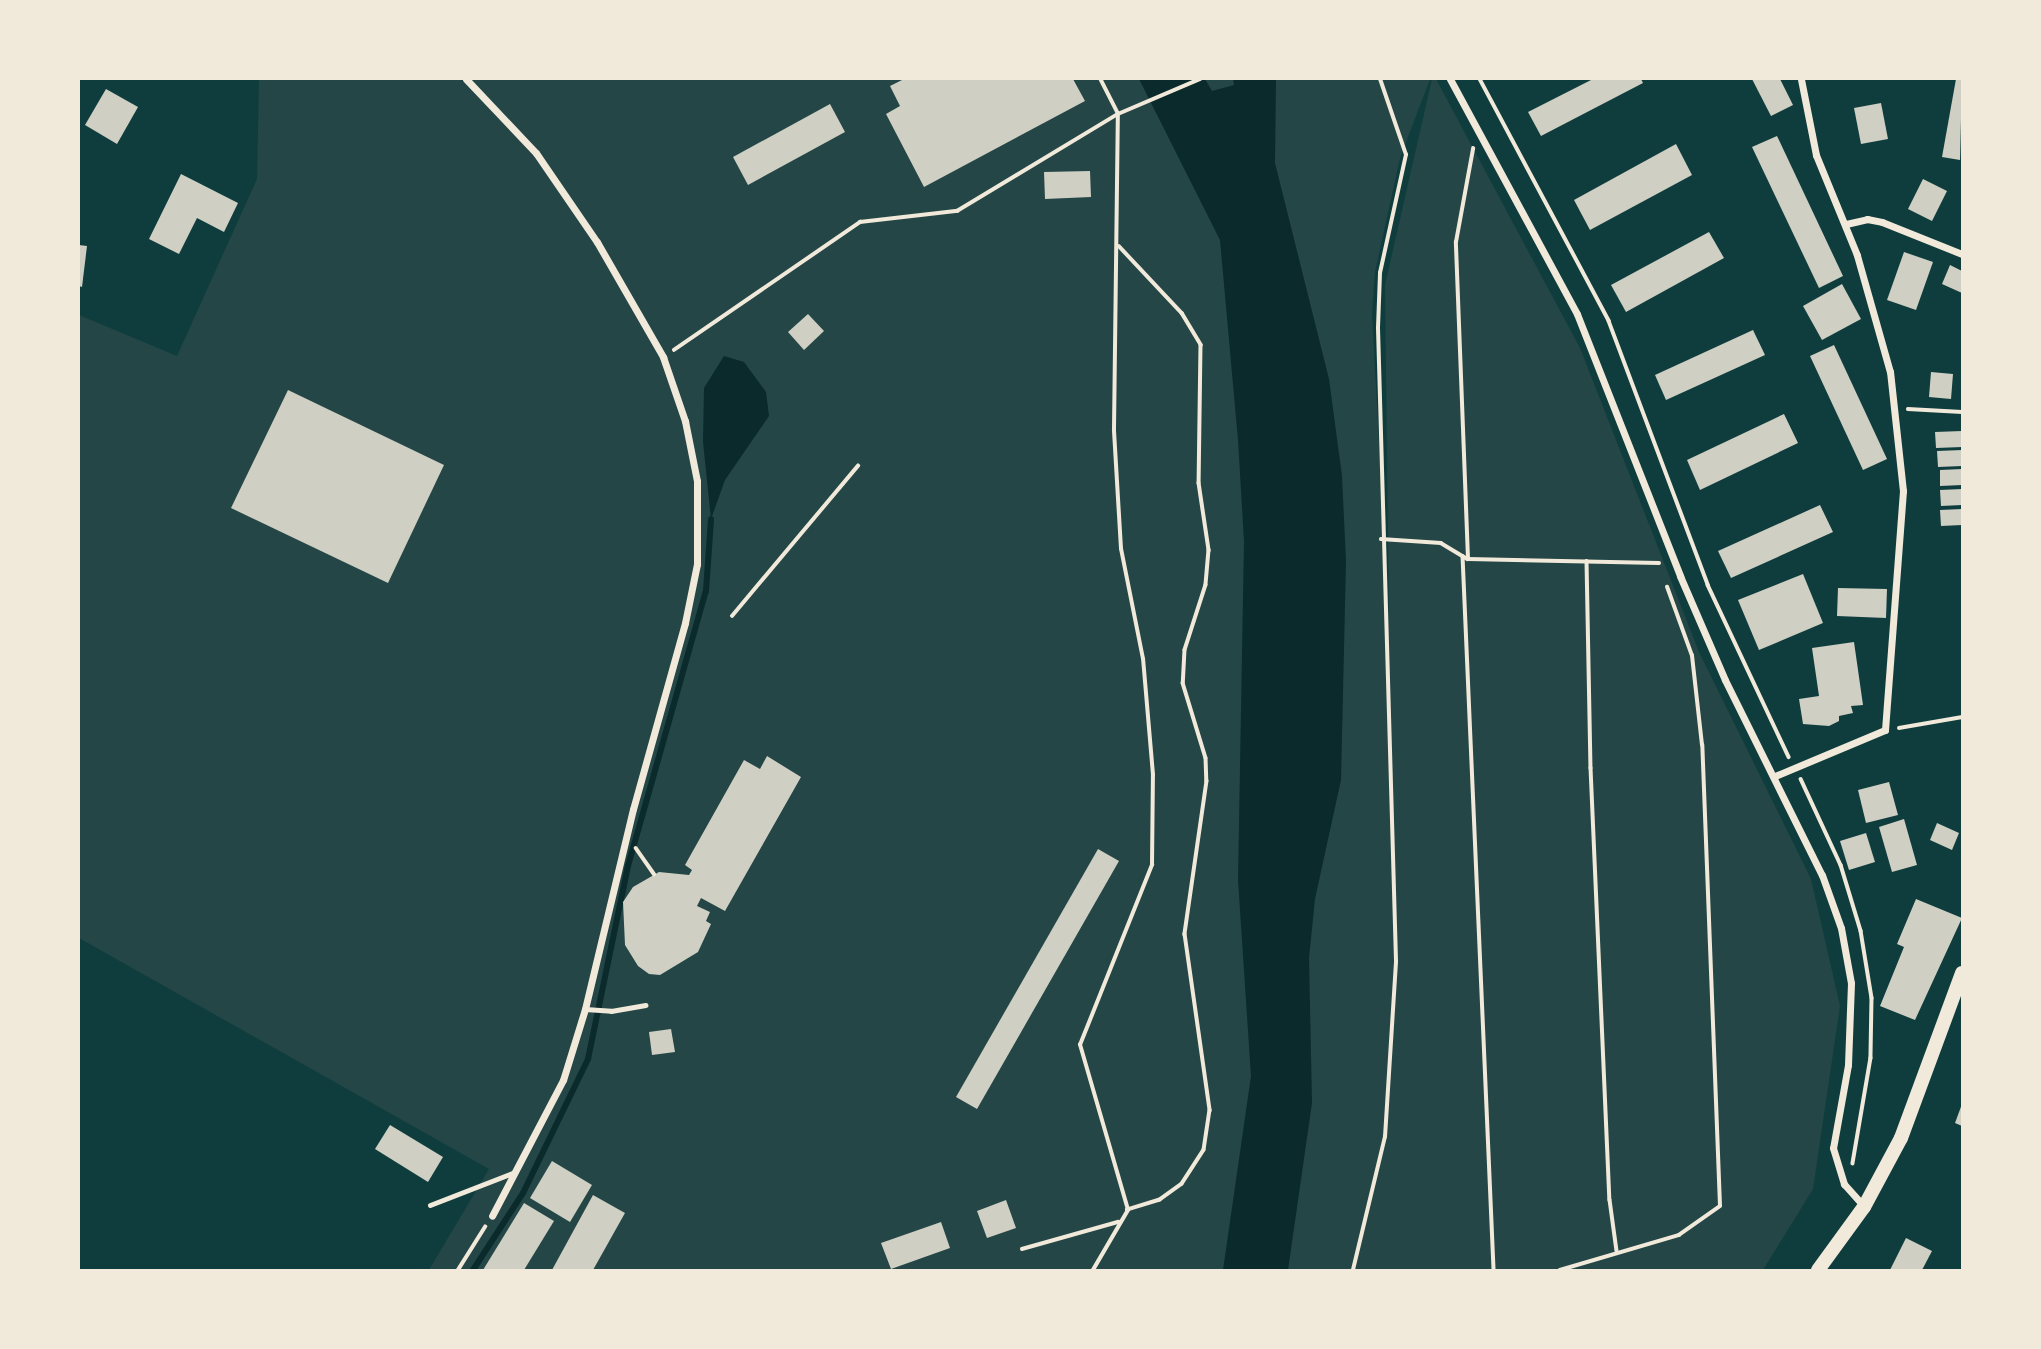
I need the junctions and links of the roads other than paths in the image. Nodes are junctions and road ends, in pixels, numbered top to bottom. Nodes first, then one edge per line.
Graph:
1 (466, 79) edge
2 (1450, 79) edge
3 (1801, 79) edge
4 (1846, 224) junction
5 (1962, 254) edge
6 (1775, 776) junction
7 (1962, 973) edge
8 (645, 1005) dead end
9 (585, 1009) junction
10 (518, 1170) junction
11 (430, 1205) dead end
12 (1864, 1207) junction
13 (492, 1216) road end
14 (1818, 1270) edge

1 - 9 street
2 - 6 street
3 - 4 street
4 - 5 street
4 - 6 street
6 - 12 street
7 - 12 main road
8 - 9 lane
9 - 10 street
10 - 11 lane
10 - 13 street
12 - 14 main road

